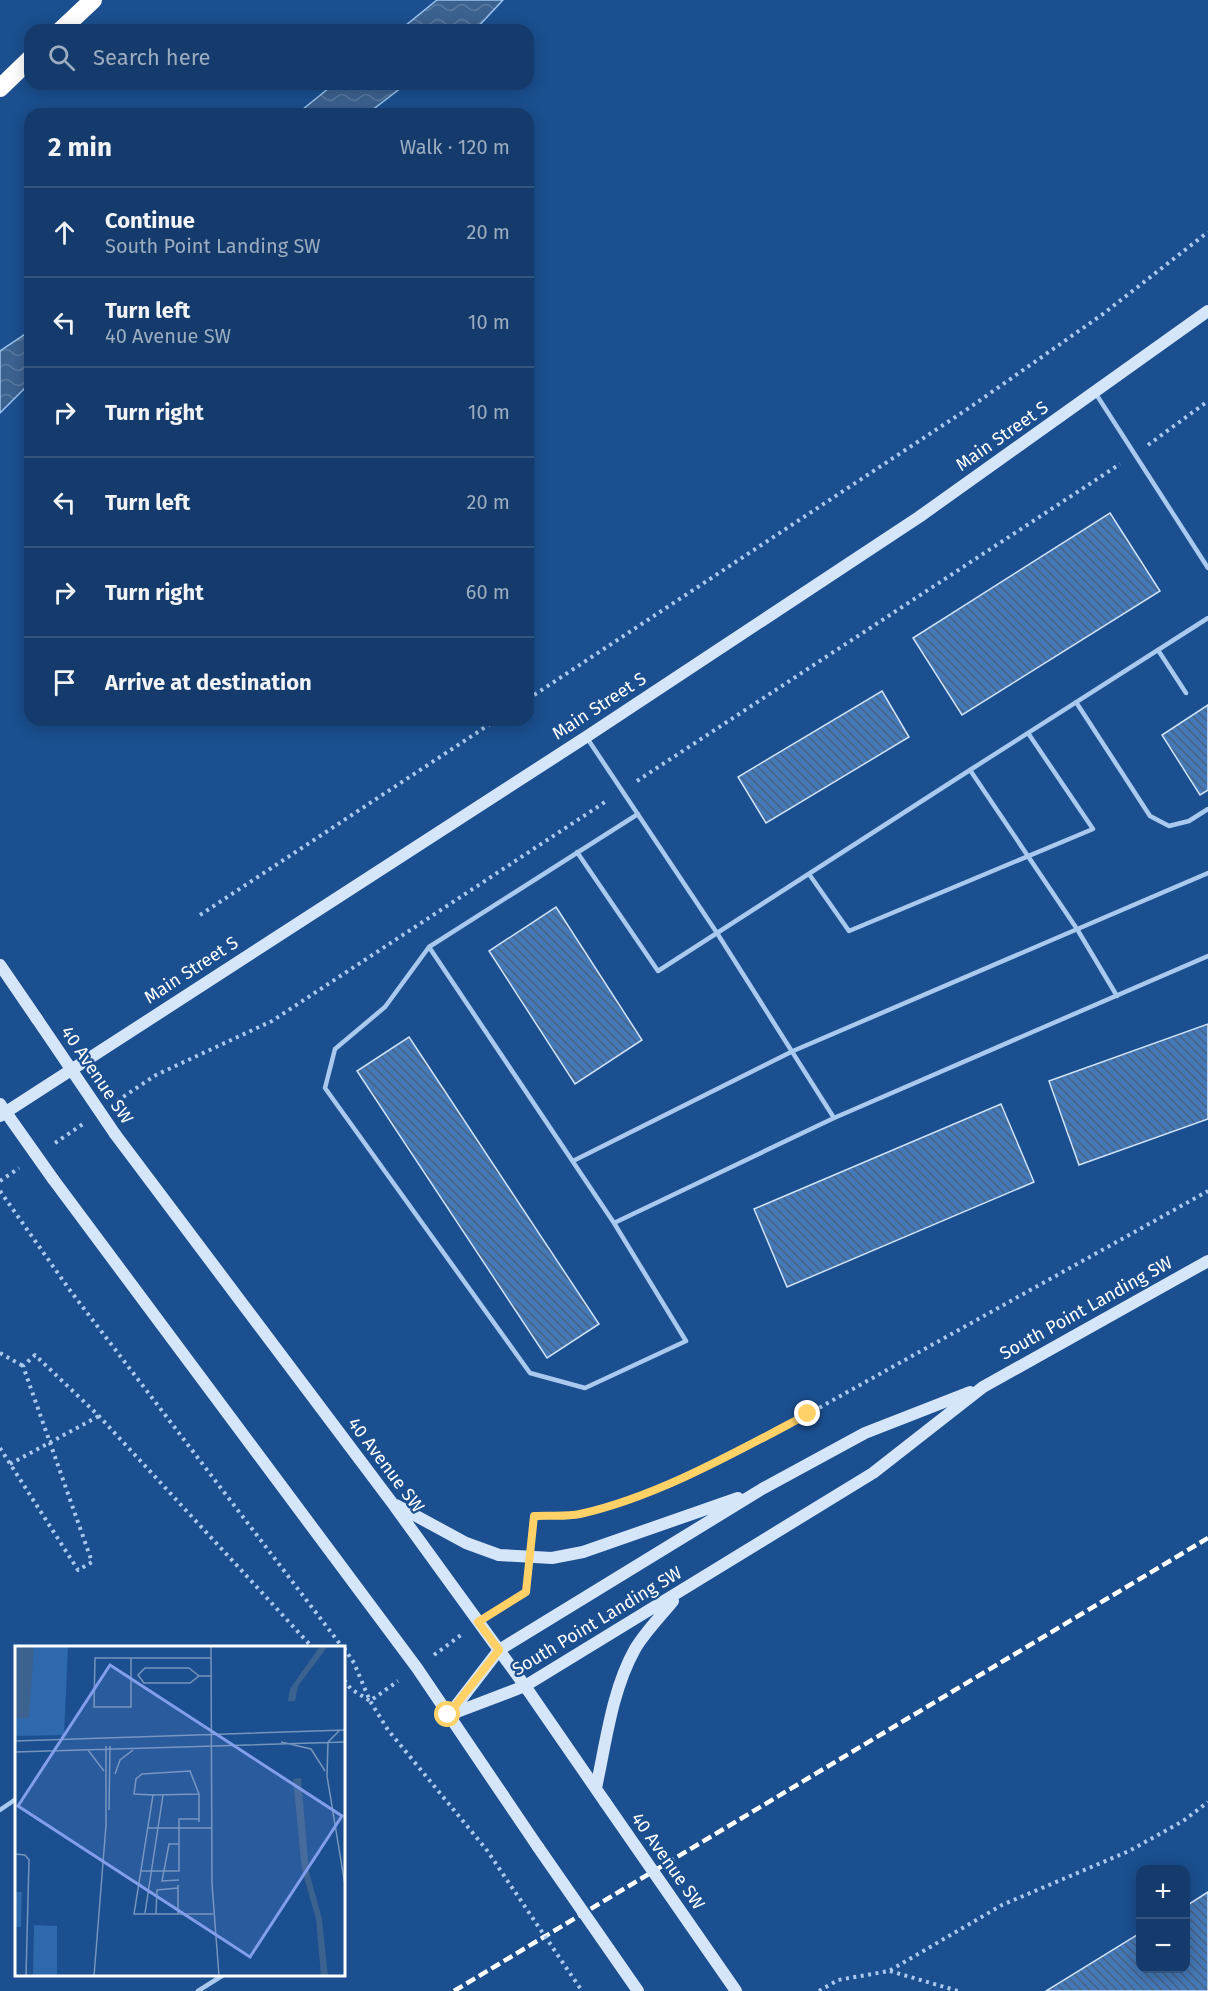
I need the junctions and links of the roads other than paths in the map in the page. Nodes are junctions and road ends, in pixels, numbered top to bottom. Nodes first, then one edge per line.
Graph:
1 (93, 0) edge
2 (67, 24) edge
3 (24, 66) edge
4 (0, 88) edge
5 (1208, 311) edge
6 (1094, 392) junction
7 (1208, 568) edge
8 (1208, 618) edge
9 (1158, 650) junction
10 (1186, 693) dead end
11 (1076, 702) junction
12 (1028, 733) junction
13 (586, 737) junction
14 (969, 770) junction
15 (1208, 808) edge
16 (638, 814) junction
17 (577, 852) junction
18 (1028, 857) junction
19 (1208, 873) edge
20 (809, 874) junction
21 (1077, 929) junction
22 (717, 933) junction
23 (429, 948) junction
24 (1208, 956) edge
25 (0, 965) edge
26 (1117, 996) junction
27 (793, 1051) junction
28 (0, 1104) edge
29 (0, 1116) edge
30 (834, 1118) junction
31 (573, 1161) junction
32 (615, 1223) junction
33 (1208, 1261) edge
34 (983, 1388) junction
35 (762, 1489) junction
36 (393, 1504) junction
37 (678, 1594) junction
38 (499, 1650) junction
39 (525, 1686) junction
40 (448, 1715) junction
41 (596, 1788) junction
42 (15, 1800) edge
43 (0, 1810) edge
44 (222, 1976) edge
45 (198, 1991) edge
46 (638, 1991) edge
47 (736, 1991) edge

1 - 2 highway
3 - 4 highway
5 - 6 main road, Main Street S
6 - 7 lane
6 - 13 main road, Main Street S
8 - 9 lane
9 - 10 lane
9 - 11 lane
11 - 12 lane
11 - 15 lane
12 - 14 lane
12 - 18 lane
13 - 16 lane
13 - 29 main road, Main Street S
14 - 18 lane
14 - 20 lane
16 - 17 lane
16 - 22 lane
17 - 22 lane
17 - 23 lane
18 - 20 lane
18 - 21 lane
19 - 21 lane
20 - 22 lane
21 - 26 lane
21 - 27 lane
22 - 27 lane
23 - 31 lane
23 - 32 lane
24 - 26 lane
25 - 36 main road, 40 Avenue SW, bridge
26 - 30 lane
27 - 30 lane
27 - 31 lane
28 - 40 main road, bridge
30 - 32 lane
31 - 32 lane
33 - 34 main road, South Point Landing SW
34 - 35 main road, South Point Landing SW
34 - 37 main road, South Point Landing SW
35 - 36 main road
35 - 38 main road, South Point Landing SW
36 - 38 main road, 40 Avenue SW
37 - 39 main road, South Point Landing SW
37 - 41 main road
38 - 39 main road, 40 Avenue SW
38 - 40 main road, South Point Landing SW
39 - 40 main road, South Point Landing SW
39 - 41 main road, 40 Avenue SW
40 - 46 main road, bridge
41 - 47 main road, 40 Avenue SW, bridge
42 - 43 lane
44 - 45 lane

